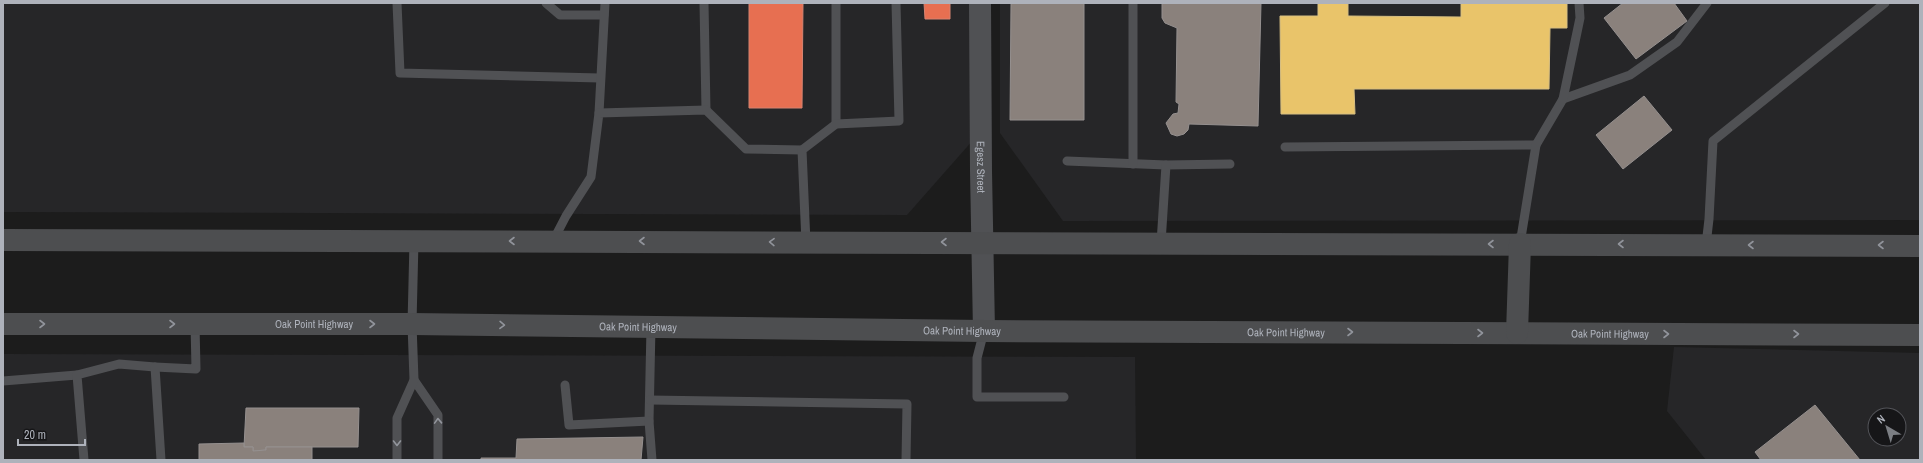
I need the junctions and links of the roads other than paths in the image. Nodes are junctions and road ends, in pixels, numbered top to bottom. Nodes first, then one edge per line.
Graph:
1 (397, 3) edge
2 (546, 3) edge
3 (605, 3) edge
4 (704, 3) edge
5 (836, 3) edge
6 (896, 3) edge
7 (980, 3) edge
8 (1133, 3) edge
9 (1579, 3) edge
10 (1707, 3) edge
11 (1885, 3) edge
12 (604, 15) junction
13 (600, 78) junction
14 (1563, 99) junction
15 (706, 110) junction
16 (599, 113) junction
17 (836, 124) junction
18 (1536, 145) junction
19 (1285, 147) dead end
20 (802, 150) junction
21 (1067, 161) dead end
22 (1133, 164) junction
23 (1230, 164) dead end
24 (1166, 165) junction
25 (3, 240) edge
26 (414, 241) junction
27 (553, 241) junction
28 (984, 242) junction
29 (806, 243) junction
30 (1161, 243) junction
31 (1520, 244) junction
32 (1706, 245) junction
33 (1920, 246) edge
34 (3, 324) edge
35 (195, 324) junction
36 (412, 324) junction
37 (651, 326) junction
38 (984, 331) junction
39 (1517, 333) junction
40 (1920, 335) edge
41 (155, 367) junction
42 (77, 375) junction
43 (414, 380) junction
44 (3, 381) edge
45 (565, 385) dead end
46 (1064, 397) dead end
47 (650, 400) junction
48 (649, 422) junction
49 (84, 460) edge
50 (161, 460) edge
51 (398, 460) edge
52 (438, 460) edge
53 (652, 460) edge
54 (906, 460) edge

1 - 13 lane
2 - 12 lane
3 - 12 lane
4 - 15 lane
5 - 17 lane
6 - 17 lane
7 - 28 street, Egesz Street
8 - 22 lane
9 - 14 lane
10 - 14 lane
11 - 32 lane
12 - 13 lane
13 - 16 lane
14 - 18 lane
15 - 16 lane
15 - 20 lane
16 - 27 lane
17 - 20 lane
18 - 19 lane
18 - 31 lane
20 - 29 lane
21 - 22 lane
22 - 24 lane
23 - 24 lane
24 - 30 lane
25 - 26 main road
27 -> 26 main road
26 - 36 lane
29 -> 27 main road
28 -> 29 main road
28 - 30 main road
28 - 38 street, Egesz Street
31 -> 30 main road
32 -> 31 main road
31 - 39 main road
33 -> 32 main road
34 -> 35 main road, Oak Point Highway
35 -> 36 main road, Oak Point Highway
35 - 41 lane
36 -> 37 main road, Oak Point Highway
36 - 43 lane
37 - 38 main road, Oak Point Highway
37 - 47 lane
38 -> 39 main road, Oak Point Highway
38 - 46 lane
39 -> 40 main road, Oak Point Highway
41 - 42 lane
41 - 50 lane
42 - 44 lane
42 - 49 lane
43 -> 51 lane
52 -> 43 lane
45 - 48 lane
47 - 48 lane
47 - 54 lane
48 - 53 lane

